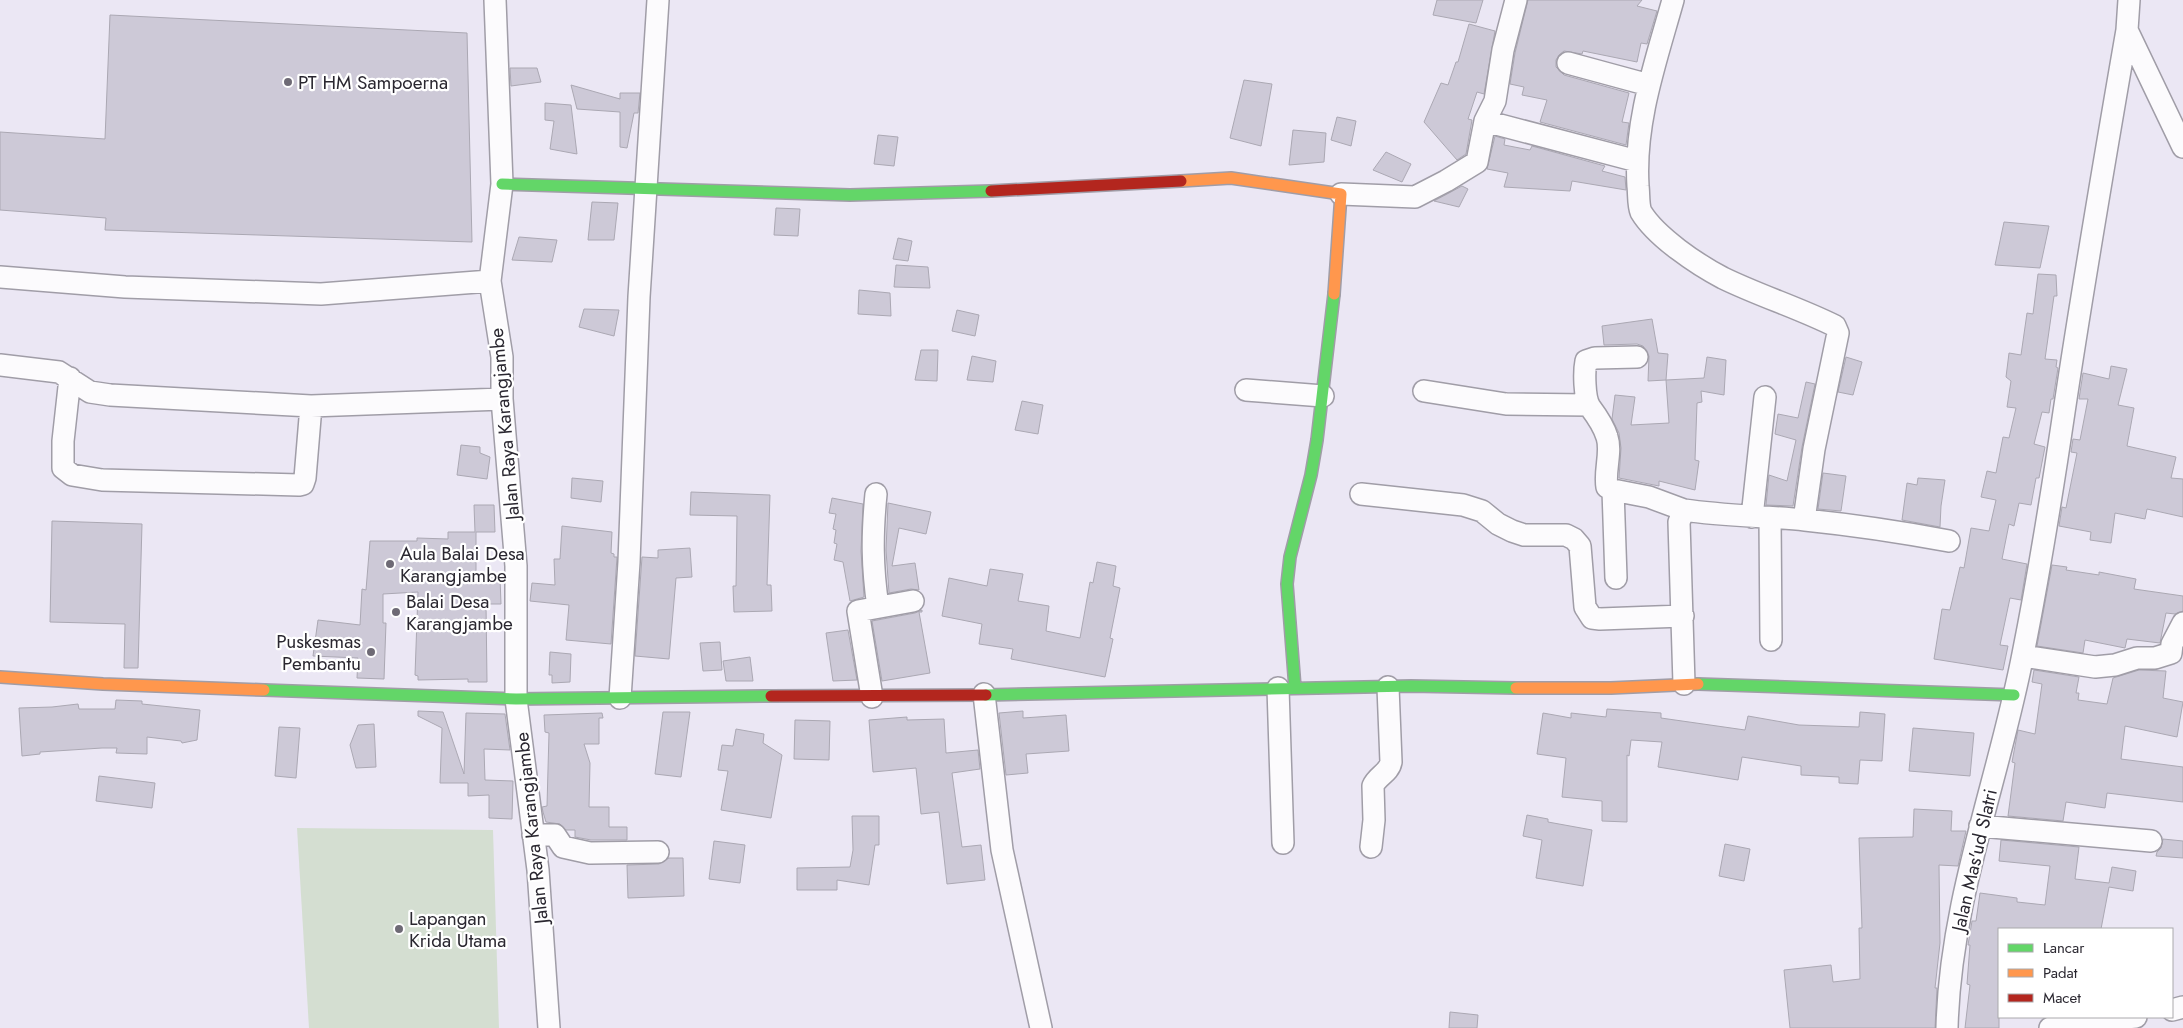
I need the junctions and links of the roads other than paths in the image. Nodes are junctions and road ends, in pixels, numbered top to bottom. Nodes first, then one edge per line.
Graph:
1 (495, 0) edge
2 (658, 0) edge
3 (1516, 0) edge
4 (1673, 0) edge
5 (2129, 0) edge
6 (2127, 30) junction
7 (1568, 63) dead end
8 (1649, 85) junction
9 (1485, 121) junction
10 (2183, 147) edge
11 (1637, 161) junction
12 (502, 184) junction
13 (646, 188) junction
14 (1341, 194) junction
15 (0, 277) edge
16 (490, 281) junction
17 (1637, 357) dead end
18 (0, 365) edge
19 (70, 378) junction
20 (1246, 390) dead end
21 (1424, 391) dead end
22 (1322, 396) junction
23 (1765, 397) dead end
24 (502, 399) junction
25 (1588, 405) junction
26 (311, 406) junction
27 (1613, 490) junction
28 (876, 494) dead end
29 (1361, 494) dead end
30 (1684, 510) junction
31 (1761, 518) junction
32 (1804, 520) junction
33 (1948, 541) dead end
34 (1616, 578) dead end
35 (913, 601) dead end
36 (878, 606) junction
37 (1683, 616) junction
38 (2183, 623) edge
39 (1771, 640) dead end
40 (2023, 656) junction
41 (0, 678) edge
42 (1684, 684) junction
43 (1388, 687) junction
44 (1286, 688) junction
45 (984, 694) junction
46 (2014, 695) junction
47 (872, 697) junction
48 (620, 698) junction
49 (516, 699) junction
50 (1980, 826) junction
51 (534, 835) junction
52 (2151, 841) dead end
53 (1283, 843) dead end
54 (1371, 847) dead end
55 (658, 852) dead end
56 (2126, 1018) edge
57 (549, 1028) edge
58 (1041, 1028) edge
59 (1948, 1028) edge
60 (2050, 1028) edge

1 - 12 street, Jalan Raya Karangjambe
2 - 13 street
3 - 9 street
4 - 8 street
5 - 6 street, Jalan Mas'ud Slatri
6 - 10 street
6 - 40 street, Jalan Mas'ud Slatri
7 - 8 street
8 - 11 street
9 - 11 street
9 - 14 street
11 - 32 street
12 - 13 street
12 - 16 street, Jalan Raya Karangjambe
13 - 14 street
13 - 48 street
14 - 22 street
15 - 16 street
16 - 24 street, Jalan Raya Karangjambe
17 - 25 street
18 - 19 street
19 - 26 street
19 - 26 street
20 - 22 street
21 - 25 street
22 - 44 street
23 - 31 street
24 - 26 street
24 - 49 street, Jalan Raya Karangjambe
25 - 27 street
27 - 30 street
27 - 34 street
28 - 36 street
29 - 37 street
30 - 31 street
30 - 37 street
31 - 32 street
31 - 39 street
32 - 33 street
35 - 36 street
36 - 47 street
37 - 42 street
38 - 40 street
40 - 46 street, Jalan Mas'ud Slatri
41 - 49 street
42 - 43 street
42 - 46 street
43 - 44 street
43 - 54 street
44 - 45 street
44 - 53 street
45 - 47 street
45 - 58 street
46 - 50 street, Jalan Mas'ud Slatri
47 - 48 street
48 - 49 street
49 - 51 street, Jalan Raya Karangjambe
50 - 52 street
50 - 59 street, Jalan Mas'ud Slatri
51 - 55 street
51 - 57 street, Jalan Raya Karangjambe
56 - 60 street

